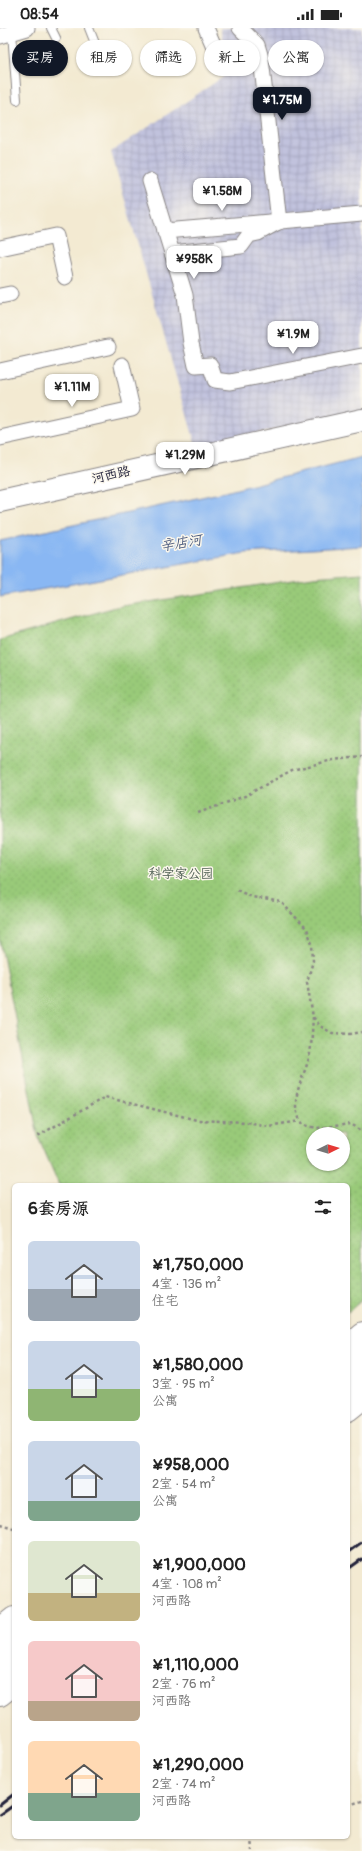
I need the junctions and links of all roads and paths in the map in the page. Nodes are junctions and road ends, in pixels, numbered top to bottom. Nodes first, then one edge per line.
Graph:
1 (27, 28) edge
2 (51, 28) edge
3 (89, 28) edge
4 (206, 28) edge
5 (247, 30) edge
6 (6, 34) edge
7 (56, 38) dead end
8 (94, 40) edge
9 (211, 40) edge
10 (18, 100) dead end
11 (150, 181) dead end
12 (362, 214) edge
13 (279, 222) junction
14 (165, 231) junction
15 (0, 248) edge
16 (172, 252) junction
17 (65, 277) dead end
18 (108, 347) dead end
19 (362, 356) edge
20 (122, 365) dead end
21 (0, 371) edge
22 (362, 420) edge
23 (0, 438) edge
24 (0, 501) edge
25 (362, 757) edge
26 (198, 813) dead end
27 (237, 890) dead end
28 (313, 1017) junction
29 (362, 1032) edge
30 (300, 1121) junction
31 (362, 1131) edge
32 (38, 1136) dead end
33 (362, 1333) edge
34 (350, 1342) edge
35 (362, 1357) edge
36 (350, 1366) edge
37 (362, 1378) edge
38 (350, 1387) edge
39 (362, 1399) edge
40 (350, 1408) edge
41 (0, 1524) edge
42 (12, 1527) edge
43 (12, 1620) edge
44 (0, 1629) edge
45 (12, 1644) edge
46 (0, 1653) edge
47 (12, 1665) edge
48 (0, 1674) edge
49 (12, 1686) edge
50 (0, 1695) edge
51 (362, 1801) edge
52 (350, 1804) edge
53 (251, 1839) edge
54 (252, 1851) edge

1 - 6 street
2 - 7 lane
3 - 8 lane
4 - 9 street
5 - 13 street
6 - 10 lane
11 - 14 street
12 - 13 street
13 - 14 street
13 - 16 street
14 - 16 street
15 - 17 street
16 - 19 street
18 - 21 street
20 - 23 street
22 - 24 street, 河西路
25 - 26 path
27 - 28 path
28 - 29 path
28 - 30 path
30 - 31 path
30 - 32 path
33 - 34 street
35 - 36 street
37 - 38 street
39 - 40 street
41 - 42 path
43 - 44 street
45 - 46 street
47 - 48 street
49 - 50 street
51 - 52 path
53 - 54 path

